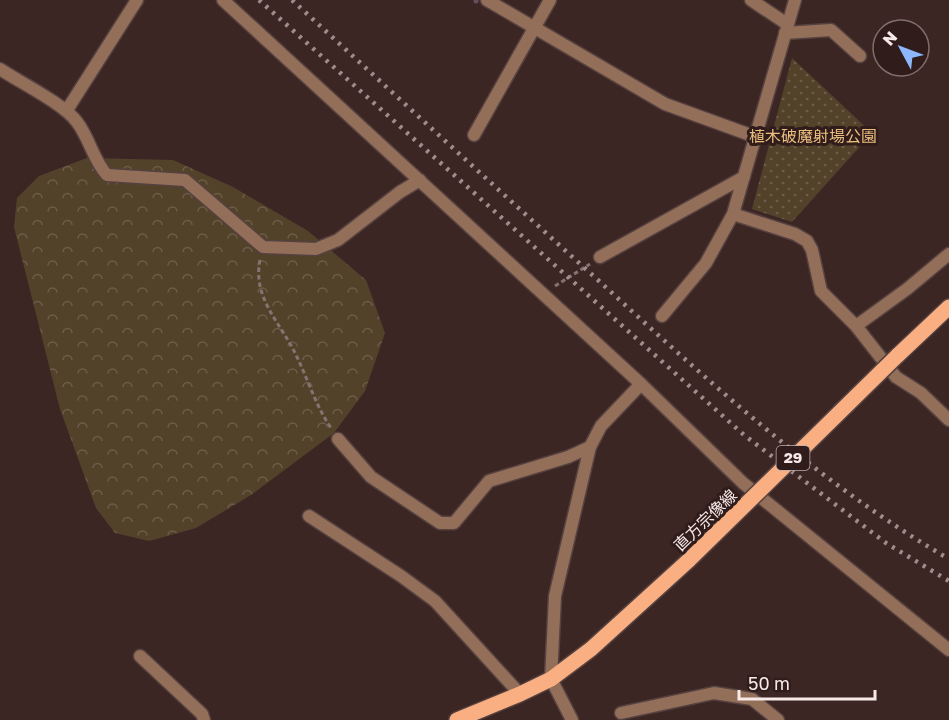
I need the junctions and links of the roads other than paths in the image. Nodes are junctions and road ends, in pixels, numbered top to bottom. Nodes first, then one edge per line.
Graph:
1 (137, 0) edge
2 (223, 0) edge
3 (487, 0) edge
4 (550, 0) edge
5 (751, 0) edge
6 (795, 0) edge
7 (535, 28) junction
8 (786, 29) junction
9 (860, 56) dead end
10 (0, 69) edge
11 (67, 110) junction
12 (474, 135) dead end
13 (756, 137) junction
14 (744, 177) junction
15 (420, 180) junction
16 (734, 214) junction
17 (949, 254) edge
18 (600, 257) road end
19 (949, 307) edge
20 (662, 316) dead end
21 (856, 326) junction
22 (641, 384) junction
23 (949, 420) edge
24 (338, 439) road end
25 (590, 447) junction
26 (309, 516) dead end
27 (949, 650) edge
28 (140, 656) dead end
29 (550, 679) junction
30 (520, 694) junction
31 (621, 713) dead end
32 (204, 720) edge
33 (457, 720) edge
34 (572, 720) edge
35 (778, 720) edge

1 - 11 street
2 - 15 street
3 - 7 street
4 - 7 street
5 - 8 street
6 - 8 street
7 - 12 street
7 - 13 street
8 - 9 street
8 - 13 street
10 - 11 street
11 - 15 street
13 - 14 street
14 - 16 street
14 - 18 street
15 - 22 street
16 - 20 street
16 - 21 street
17 - 21 street
19 - 29 main road, 直方宗像線 / 29, bridge
21 - 23 street
22 - 25 street
22 - 27 street
24 - 25 street
25 - 29 street
26 - 30 street
28 - 32 street
29 - 30 main road, 直方宗像線 / 29
29 - 34 street
30 - 33 main road, 直方宗像線 / 29
31 - 35 street

